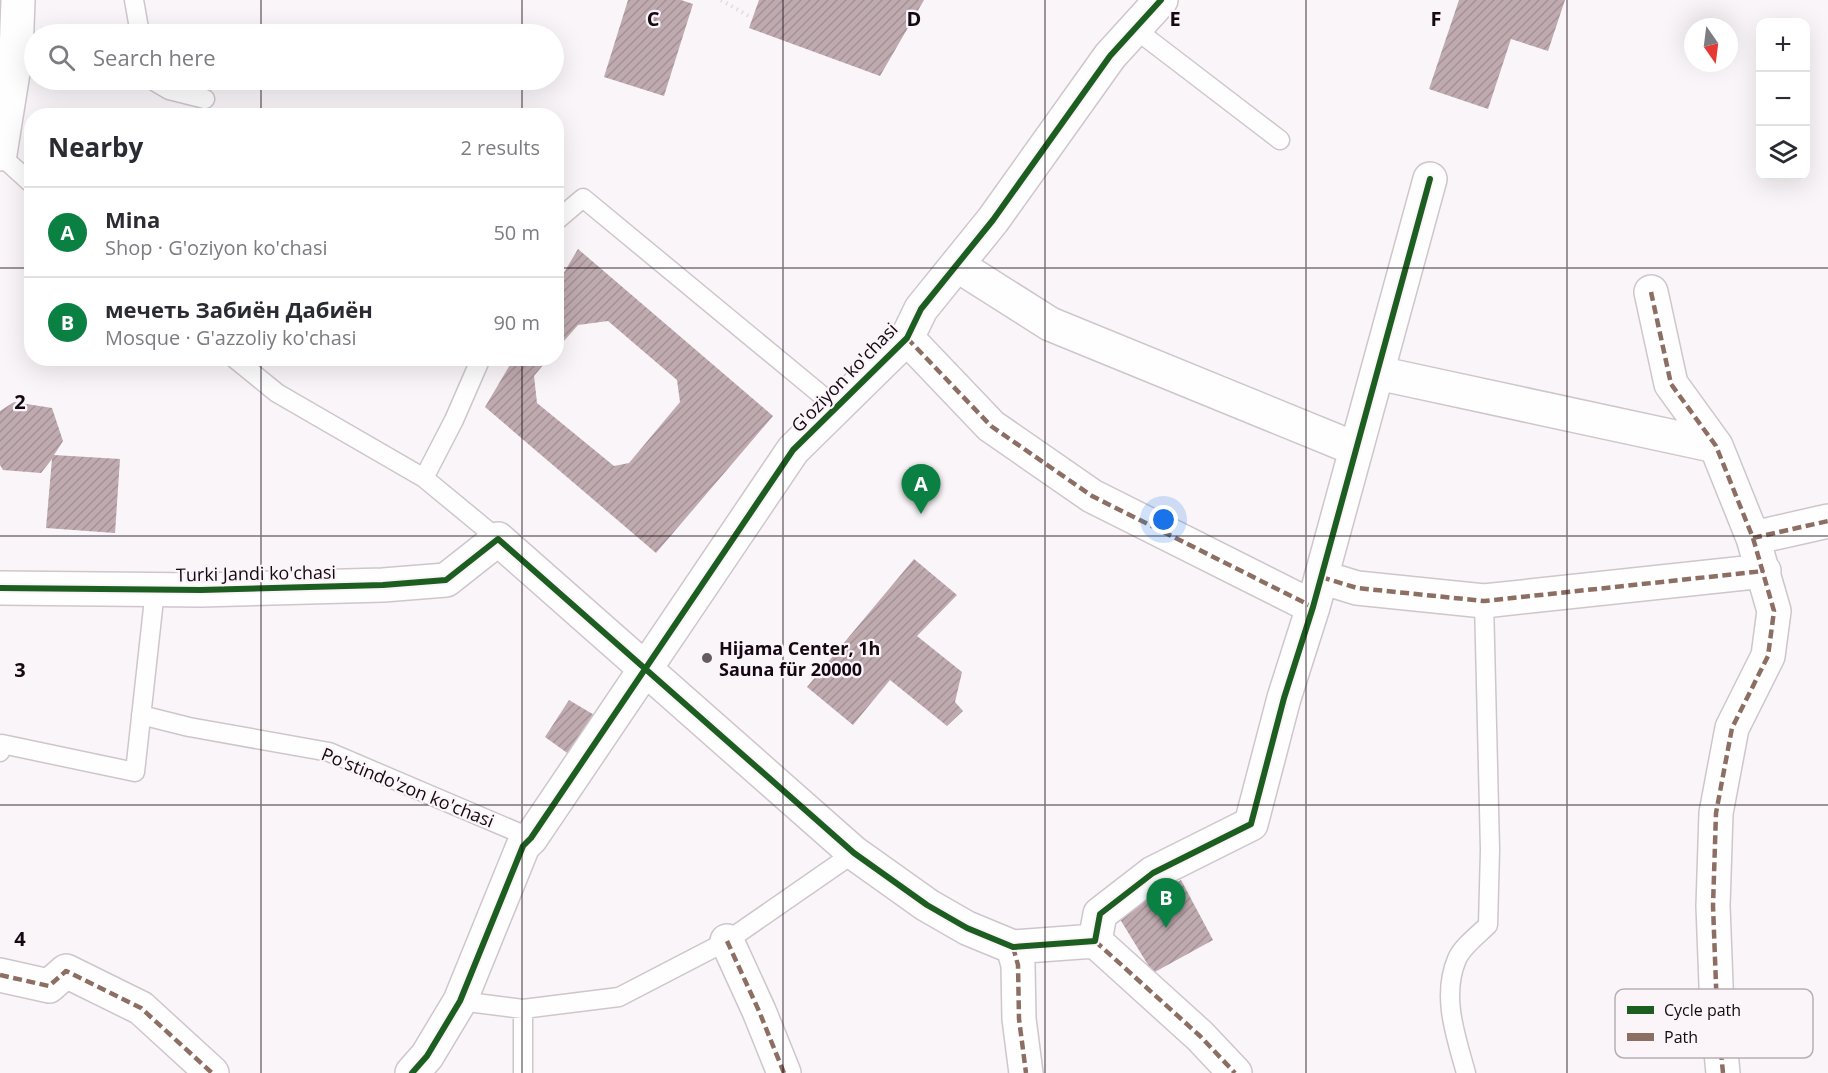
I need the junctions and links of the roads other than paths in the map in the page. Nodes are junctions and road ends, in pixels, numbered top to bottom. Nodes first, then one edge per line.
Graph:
1 (18, 0) edge
2 (134, 0) edge
3 (1144, 11) edge
4 (138, 24) edge
5 (169, 90) edge
6 (205, 99) dead end
7 (1280, 140) dead end
8 (0, 155) edge
9 (24, 177) edge
10 (1431, 179) dead end
11 (564, 213) edge
12 (957, 265) junction
13 (1651, 292) dead end
14 (907, 338) junction
15 (244, 366) edge
16 (478, 366) edge
17 (1378, 373) junction
18 (836, 407) junction
19 (1716, 446) junction
20 (1356, 449) junction
21 (424, 478) junction
22 (1828, 521) edge
23 (1753, 538) junction
24 (498, 539) junction
25 (1764, 571) junction
26 (0, 588) edge
27 (155, 590) junction
28 (1317, 592) junction
29 (1484, 602) junction
30 (645, 669) junction
31 (141, 715) junction
32 (0, 752) edge
33 (531, 838) junction
34 (854, 853) junction
35 (1095, 940) junction
36 (727, 942) junction
37 (1013, 947) junction
38 (0, 975) edge
39 (1716, 989) edge
40 (460, 1001) junction
41 (523, 1009) junction
42 (1722, 1058) edge
43 (212, 1073) edge
44 (412, 1073) edge
45 (523, 1073) edge
46 (784, 1073) edge
47 (1026, 1073) edge
48 (1235, 1073) edge
49 (1466, 1073) edge
50 (1723, 1073) edge

1 - 8 street
2 - 4 lane
3 - 7 lane
3 - 12 street, G'oziyon ko'chasi
5 - 6 lane
8 - 9 lane
10 - 17 street
11 - 18 lane
12 - 14 street, G'oziyon ko'chasi
12 - 20 street
13 - 19 street
14 - 18 street, G'oziyon ko'chasi
14 - 28 street
15 - 21 lane
16 - 21 lane
17 - 19 street
17 - 20 street
18 - 30 street, G'oziyon ko'chasi
19 - 23 street
20 - 28 street
21 - 24 lane
22 - 23 street
23 - 25 street
24 - 27 street, Turki Jandi ko'chasi
24 - 30 street
25 - 29 street
25 - 39 street
26 - 27 street, Turki Jandi ko'chasi
27 - 31 lane
28 - 29 street
28 - 35 street
29 - 49 lane
30 - 33 street, G'oziyon ko'chasi
30 - 34 street
31 - 32 lane
31 - 33 lane, Po'stindo'zon ko'chasi
33 - 40 street, G'oziyon ko'chasi
34 - 36 lane
34 - 37 street
35 - 37 street
35 - 48 street
36 - 41 lane
36 - 46 street
37 - 47 street
38 - 43 street
40 - 41 lane
40 - 44 street, G'oziyon ko'chasi
41 - 45 lane
42 - 50 street

